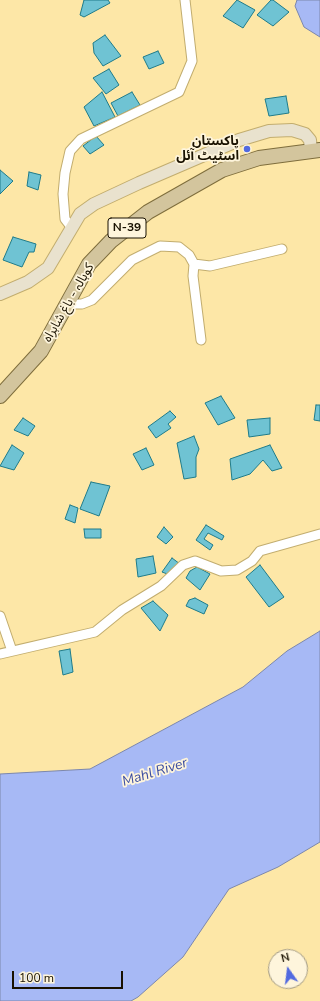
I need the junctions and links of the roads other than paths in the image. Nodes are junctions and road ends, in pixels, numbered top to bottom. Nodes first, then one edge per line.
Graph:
1 (186, 0) edge
2 (316, 150) edge
3 (72, 228) junction
4 (282, 249) dead end
5 (194, 264) junction
6 (0, 294) edge
7 (67, 304) junction
8 (201, 340) dead end
9 (0, 396) edge
10 (320, 534) edge
11 (0, 616) edge
12 (12, 651) junction
13 (0, 654) edge

1 - 3 street
2 - 3 main road
2 - 7 main road, کوہالہ - باغ شاہراہ / N-39
3 - 6 main road
4 - 5 street
5 - 7 street
5 - 8 street
7 - 9 main road, کوہالہ - باغ شاہراہ / N-39
10 - 12 street
11 - 12 street
12 - 13 street

